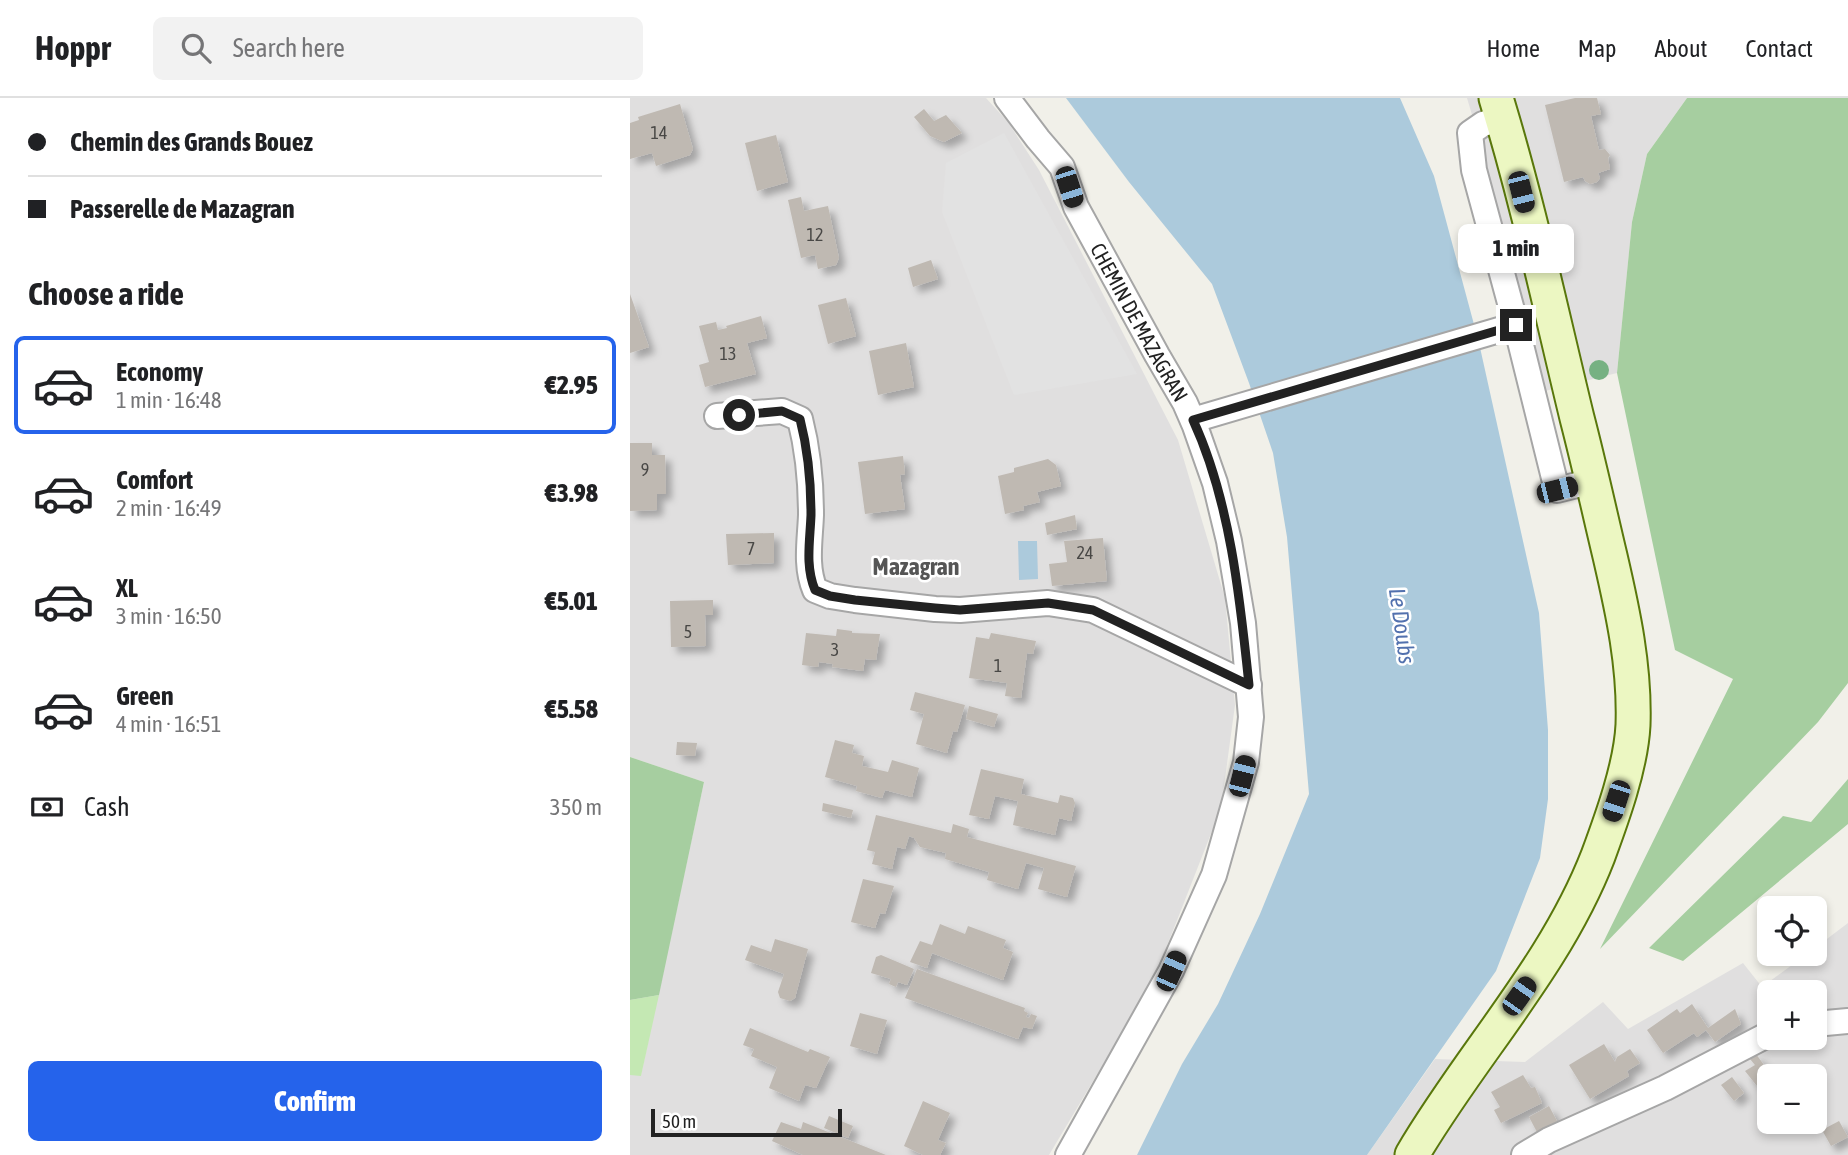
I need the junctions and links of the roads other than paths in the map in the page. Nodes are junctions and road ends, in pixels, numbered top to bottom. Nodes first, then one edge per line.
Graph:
1 (1007, 98) edge
2 (1499, 108) edge
3 (1506, 328) junction
4 (717, 416) dead end
5 (1193, 420) junction
6 (1593, 481) junction
7 (1249, 685) junction
8 (1848, 1021) edge
9 (1827, 1023) edge
10 (1757, 1040) edge
11 (1068, 1155) edge
12 (1412, 1155) edge
13 (1524, 1155) edge

1 - 5 street, CHEMIN DE MAZAGRAN
2 - 3 street
2 - 6 main road
3 - 5 street
3 - 6 street
4 - 7 street
5 - 7 street, CHEMIN DE MAZAGRAN
6 - 12 main road
7 - 11 street, CHEMIN DE MAZAGRAN
8 - 9 street
10 - 13 street

